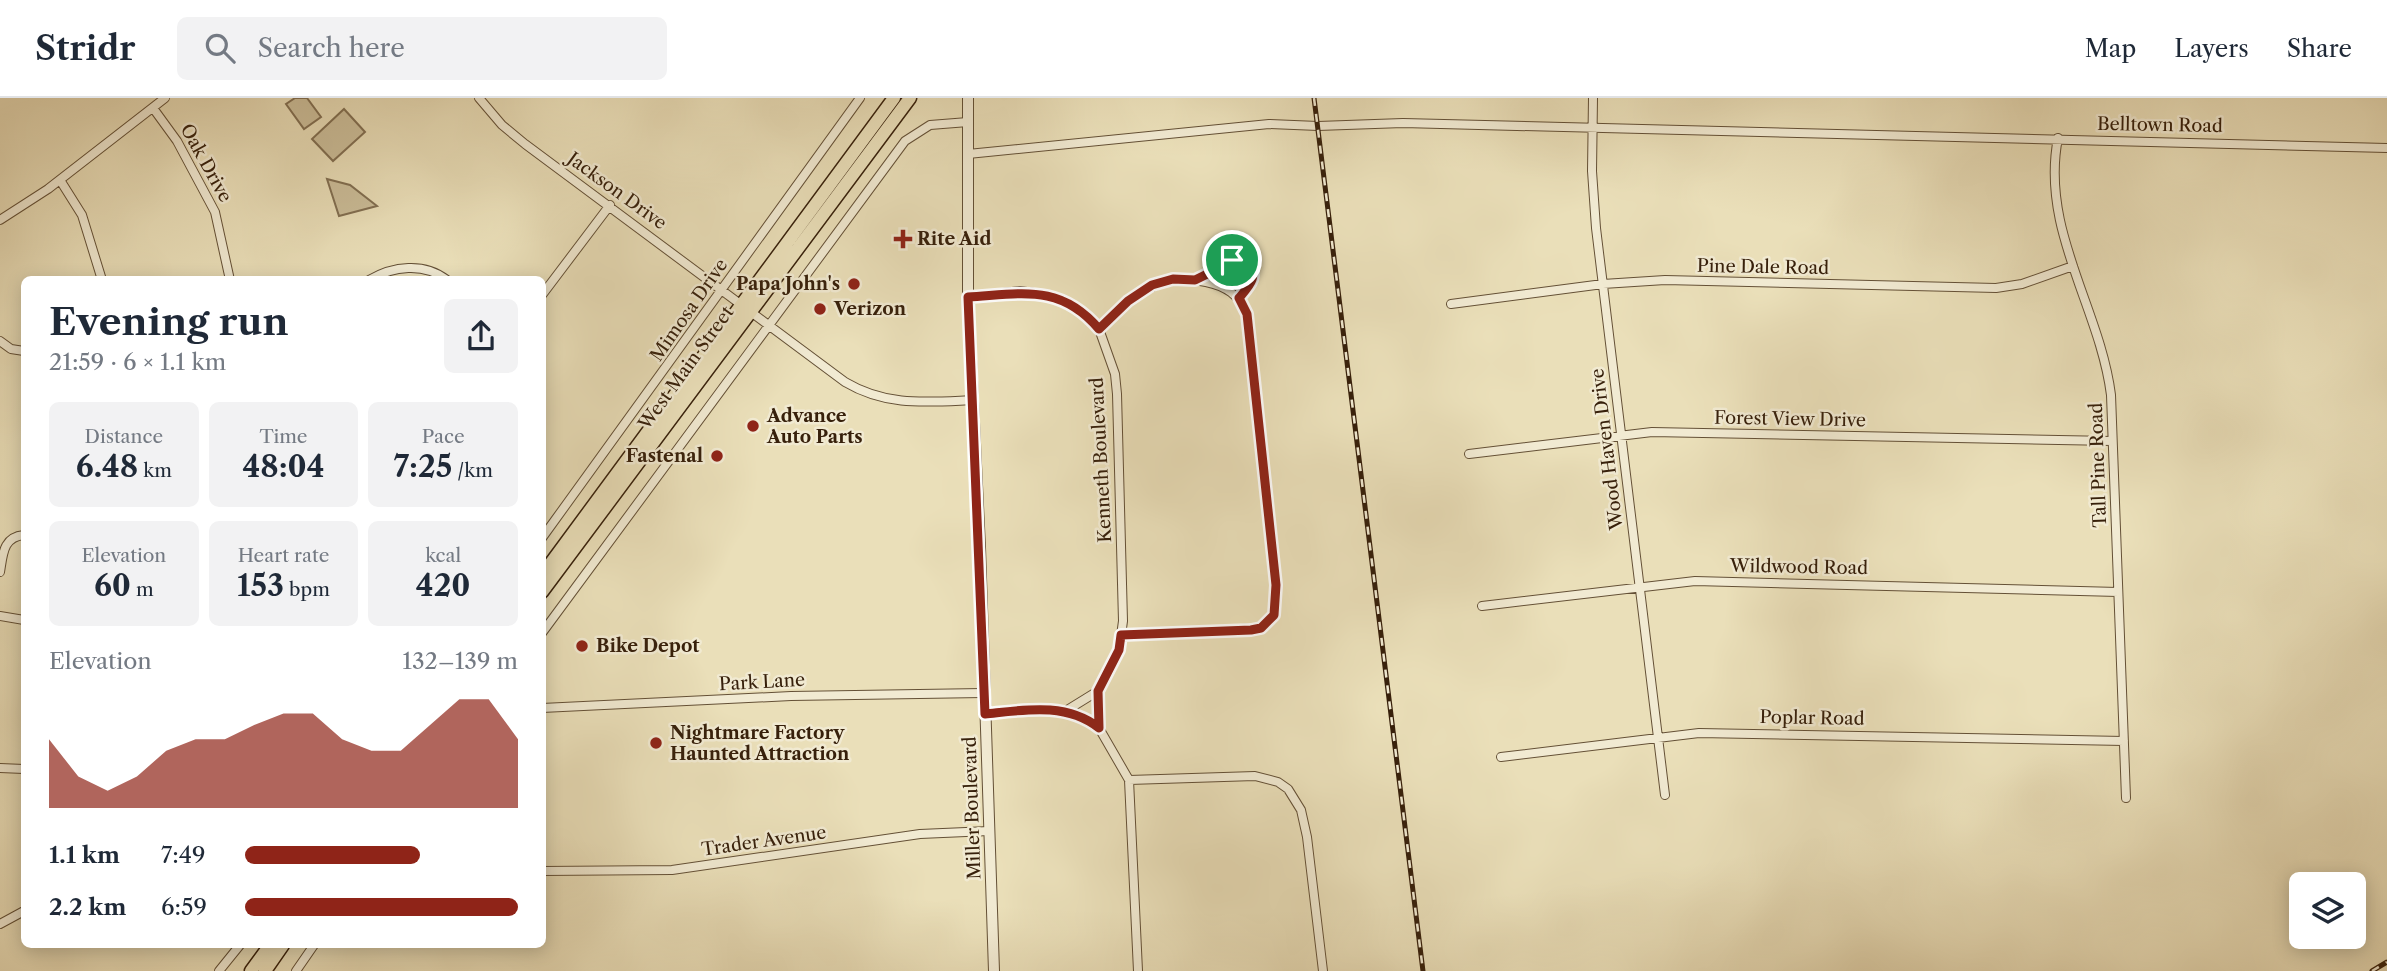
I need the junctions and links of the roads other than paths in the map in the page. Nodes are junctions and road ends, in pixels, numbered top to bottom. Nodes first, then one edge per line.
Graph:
1 (165, 98) edge
2 (480, 98) edge
3 (860, 98) edge
4 (894, 98) edge
5 (910, 98) edge
6 (968, 98) edge
7 (1593, 98) edge
8 (153, 108) junction
9 (968, 122) junction
10 (1592, 127) junction
11 (2058, 138) junction
12 (2387, 148) edge
13 (968, 154) junction
14 (60, 180) junction
15 (610, 205) junction
16 (0, 220) edge
17 (2073, 266) junction
18 (102, 276) edge
19 (229, 276) edge
20 (378, 276) edge
21 (442, 276) edge
22 (1195, 280) junction
23 (1603, 284) junction
24 (546, 290) edge
25 (720, 291) junction
26 (968, 297) junction
27 (1239, 298) junction
28 (1451, 304) dead end
29 (744, 309) junction
30 (769, 328) junction
31 (1099, 329) junction
32 (0, 341) edge
33 (21, 351) edge
34 (974, 400) junction
35 (1621, 436) junction
36 (2112, 441) junction
37 (1469, 454) dead end
38 (546, 532) edge
39 (21, 536) edge
40 (546, 570) edge
41 (0, 572) edge
42 (1639, 585) junction
43 (546, 586) edge
44 (2118, 592) junction
45 (1482, 606) dead end
46 (0, 616) edge
47 (21, 620) edge
48 (546, 628) edge
49 (1121, 635) junction
50 (1098, 691) junction
51 (984, 692) junction
52 (546, 708) edge
53 (1064, 712) junction
54 (985, 714) junction
55 (1099, 728) junction
56 (1658, 737) junction
57 (2124, 741) junction
58 (1501, 757) dead end
59 (0, 768) edge
60 (21, 769) edge
61 (1129, 779) junction
62 (1665, 795) dead end
63 (2126, 798) dead end
64 (989, 831) junction
65 (546, 871) edge
66 (21, 913) edge
67 (0, 924) edge
68 (238, 948) edge
69 (269, 948) edge
70 (282, 948) edge
71 (312, 948) edge
72 (219, 971) edge
73 (251, 971) edge
74 (265, 971) edge
75 (296, 971) edge
76 (994, 971) edge
77 (1138, 971) edge
78 (1323, 971) edge

1 - 8 street
2 - 15 street, Jackson Drive
3 - 25 street, Mimosa Drive
4 - 29 main road, West Main Street
5 - 29 main road, West Main Street
6 - 9 street, Miller Boulevard
7 - 10 street, Wood Haven Drive
8 - 14 street
8 - 19 street, Oak Drive
9 - 13 street, Miller Boulevard
9 - 30 street
10 - 11 street, Belltown Road
10 - 13 street, Belltown Road
10 - 23 street, Wood Haven Drive
11 - 12 street, Belltown Road
11 - 17 street, Tall Pine Road
13 - 26 street, Miller Boulevard
14 - 16 street
14 - 18 street
15 - 24 street
15 - 25 street, Jackson Drive
17 - 23 street, Pine Dale Road
17 - 36 street, Tall Pine Road
20 - 21 street
22 - 27 street
22 - 27 street
22 - 31 street
23 - 28 street, Pine Dale Road
23 - 35 street, Wood Haven Drive
25 - 29 street, Jackson Drive
25 - 38 street, Mimosa Drive
26 - 31 street
26 - 34 street, Miller Boulevard
27 - 49 street
29 - 30 street, Jackson Drive
29 - 40 main road, West Main Street
29 - 43 main road, West Main Street
30 - 34 street, Jackson Drive
30 - 48 street
31 - 49 street, Kenneth Boulevard
32 - 33 street
34 - 51 street, Miller Boulevard
35 - 36 street, Forest View Drive
35 - 37 street, Forest View Drive
35 - 42 street, Wood Haven Drive
36 - 44 street, Tall Pine Road
39 - 41 street
42 - 44 street, Wildwood Road
42 - 45 street, Wildwood Road
42 - 56 street, Wood Haven Drive
44 - 57 street, Tall Pine Road
46 - 47 street
49 - 50 street, Kenneth Boulevard
50 - 53 street
50 - 55 street, Kenneth Boulevard
51 - 52 street, Park Lane
51 - 54 street, Miller Boulevard
53 - 54 street
53 - 55 street
54 - 64 street, Miller Boulevard
55 - 61 street, Kenneth Boulevard
56 - 57 street, Poplar Road
56 - 58 street, Poplar Road
56 - 62 street, Wood Haven Drive
57 - 63 street, Tall Pine Road
59 - 60 street
61 - 77 street, Kenneth Boulevard
61 - 78 street
64 - 65 street, Trader Avenue
64 - 76 street, Miller Boulevard
66 - 67 street
68 - 72 street
69 - 73 main road
70 - 74 main road
71 - 75 street

